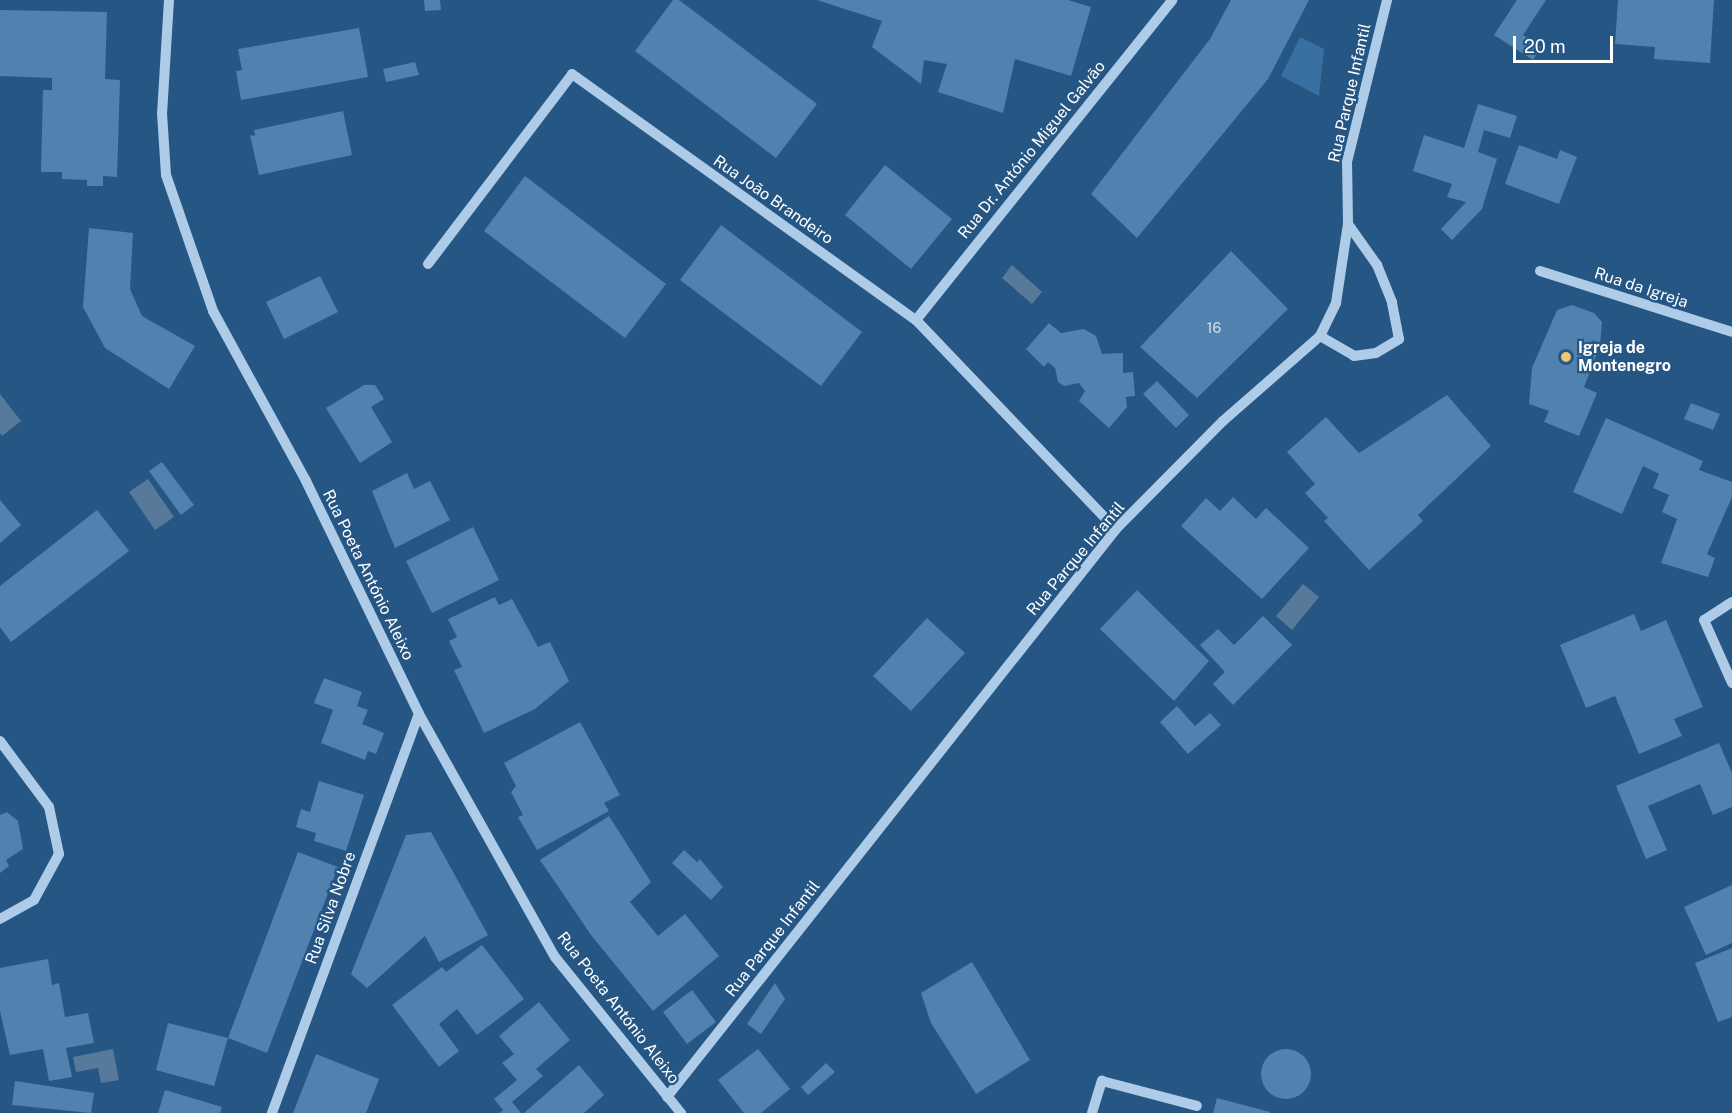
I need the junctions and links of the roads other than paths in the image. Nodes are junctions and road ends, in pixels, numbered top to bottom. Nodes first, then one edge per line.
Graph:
1 (169, 0) edge
2 (1172, 0) edge
3 (1387, 0) edge
4 (1348, 224) junction
5 (428, 264) dead end
6 (1540, 271) dead end
7 (916, 320) junction
8 (1732, 332) edge
9 (1320, 336) junction
10 (1116, 529) junction
11 (1732, 603) edge
12 (1732, 683) edge
13 (419, 714) junction
14 (0, 741) edge
15 (0, 919) edge
16 (667, 1097) junction
17 (1197, 1106) dead end
18 (272, 1113) edge
19 (681, 1113) edge
20 (1092, 1113) edge

1 - 13 street, Rua Poeta António Aleixo
2 - 7 street, Rua Dr. António Miguel Galvão
3 - 4 street, Rua Parque Infantil
4 - 9 street, Rua Parque Infantil
4 - 9 street
5 - 7 street, Rua João Brandeiro
6 - 8 street, Rua da Igreja
7 - 10 street, Rua João Brandeiro
9 - 10 street, Rua Parque Infantil
10 - 16 street, Rua Parque Infantil
11 - 12 street
13 - 16 street, Rua Poeta António Aleixo
13 - 18 street, Rua Silva Nobre
14 - 15 street
16 - 19 street, Rua Poeta António Aleixo
17 - 20 street

